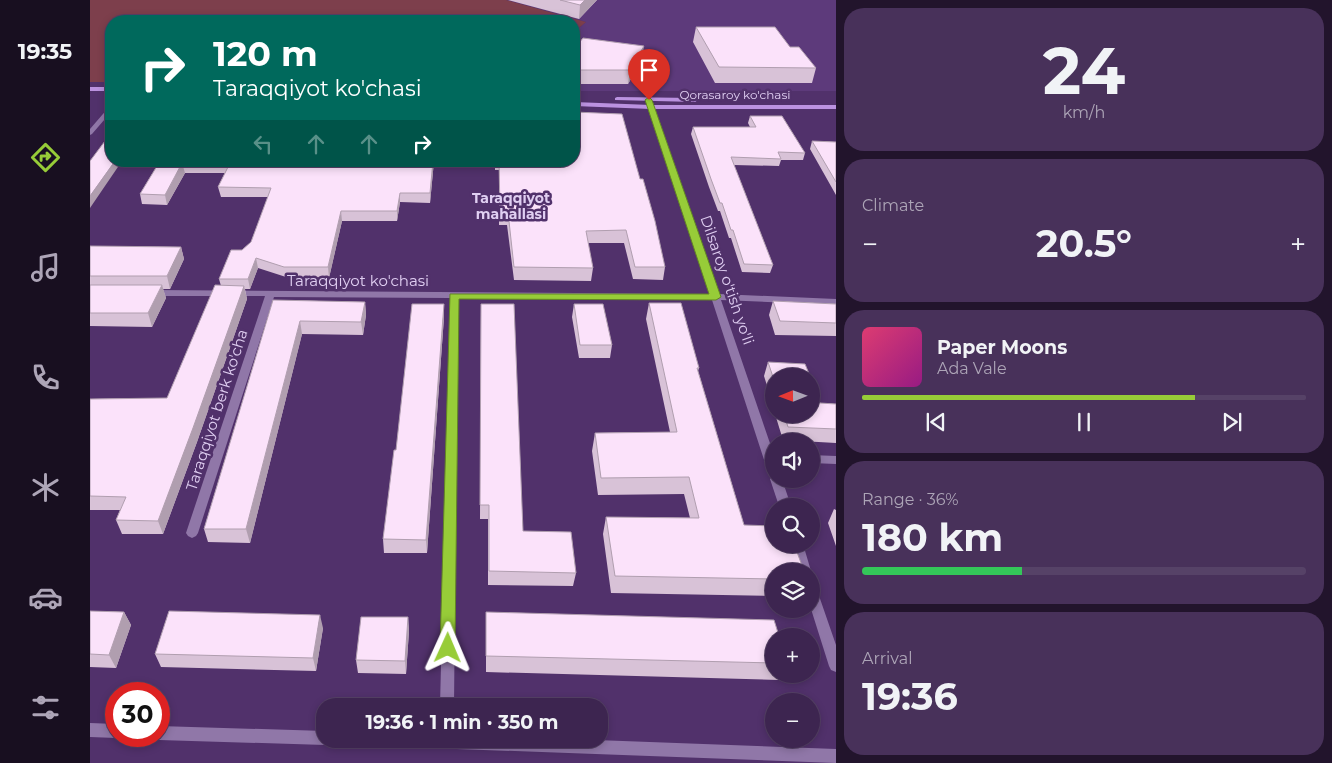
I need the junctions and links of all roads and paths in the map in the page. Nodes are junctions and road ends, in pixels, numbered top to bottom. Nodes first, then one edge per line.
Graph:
1 (90, 89) edge
2 (105, 89) edge
3 (90, 95) edge
4 (105, 95) edge
5 (580, 98) edge
6 (836, 101) edge
7 (650, 103) junction
8 (580, 104) edge
9 (836, 106) edge
10 (105, 115) edge
11 (90, 133) edge
12 (138, 293) edge
13 (270, 295) junction
14 (454, 296) junction
15 (716, 297) junction
16 (836, 302) edge
17 (765, 440) edge
18 (820, 459) edge
19 (836, 460) edge
20 (192, 534) dead end
21 (820, 617) edge
22 (836, 666) edge
23 (447, 698) edge
24 (90, 730) edge
25 (105, 731) edge
26 (170, 733) edge
27 (316, 738) edge
28 (608, 746) edge
29 (836, 756) edge

1 - 2 main road
3 - 4 main road
5 - 7 main road, Qorasaroy ko'chasi
6 - 7 main road, Qorasaroy ko'chasi
7 - 8 main road, Qorasaroy ko'chasi
7 - 9 main road, Qorasaroy ko'chasi
7 - 15 street, Dilsaroy o'tish yo'li
10 - 11 street
12 - 13 street, Taraqqiyot ko'chasi
13 - 14 street, Taraqqiyot ko'chasi
13 - 20 street, Taraqqiyot berk ko'cha
14 - 15 street, Taraqqiyot ko'chasi
14 - 23 street
15 - 16 street, Taraqqiyot ko'chasi
15 - 17 street, Dilsaroy o'tish yo'li
18 - 19 street
21 - 22 street
24 - 25 street
26 - 27 street
28 - 29 street

